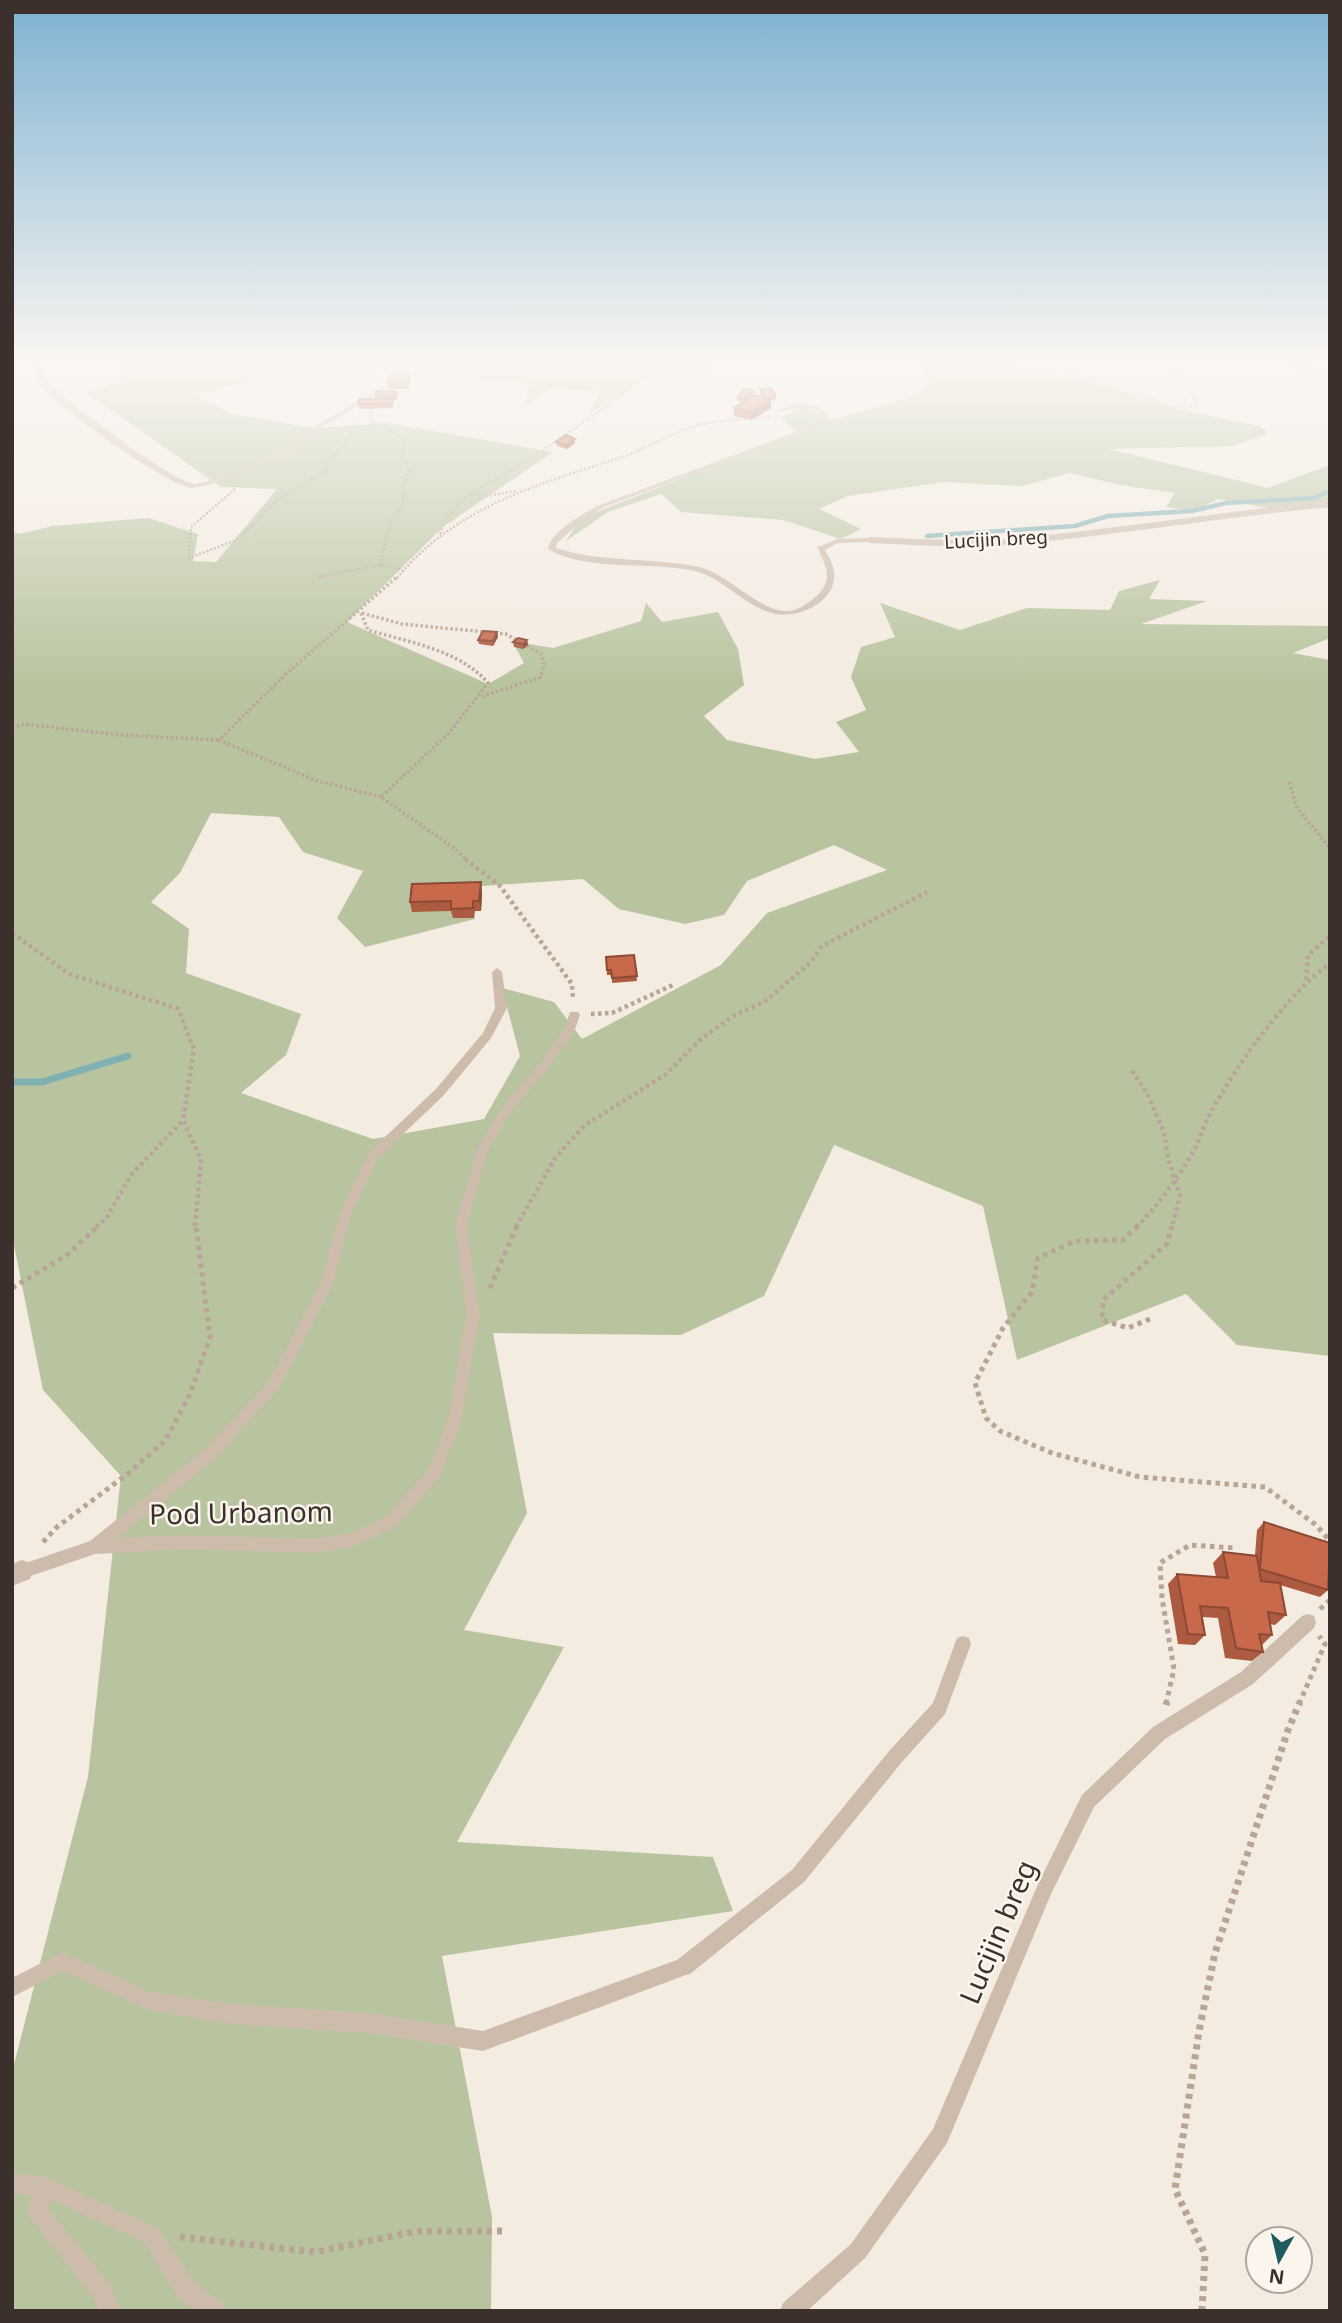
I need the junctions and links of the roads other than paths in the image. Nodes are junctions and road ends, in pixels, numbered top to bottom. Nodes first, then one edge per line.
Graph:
1 (157, 468) edge
2 (242, 468) edge
3 (703, 468) edge
4 (190, 486) joint
5 (1330, 504) edge
6 (870, 540) joint
7 (497, 972) dead end
8 (574, 1015) road end
9 (95, 1547) junction
10 (17, 1573) edge
11 (1308, 1622) road end
12 (963, 1644) dead end
13 (12, 1987) edge
14 (12, 2183) edge
15 (45, 2187) junction
16 (110, 2311) edge
17 (215, 2311) edge
18 (791, 2311) edge

1 - 4 street
2 - 4 lane
3 - 6 lane
5 - 6 street, Lucijin breg
7 - 9 lane
8 - 9 lane, Pod Urbanom
9 - 10 lane, Pod Urbanom
11 - 18 lane, Lucijin breg
12 - 13 lane
14 - 15 lane
15 - 16 lane
15 - 17 lane

